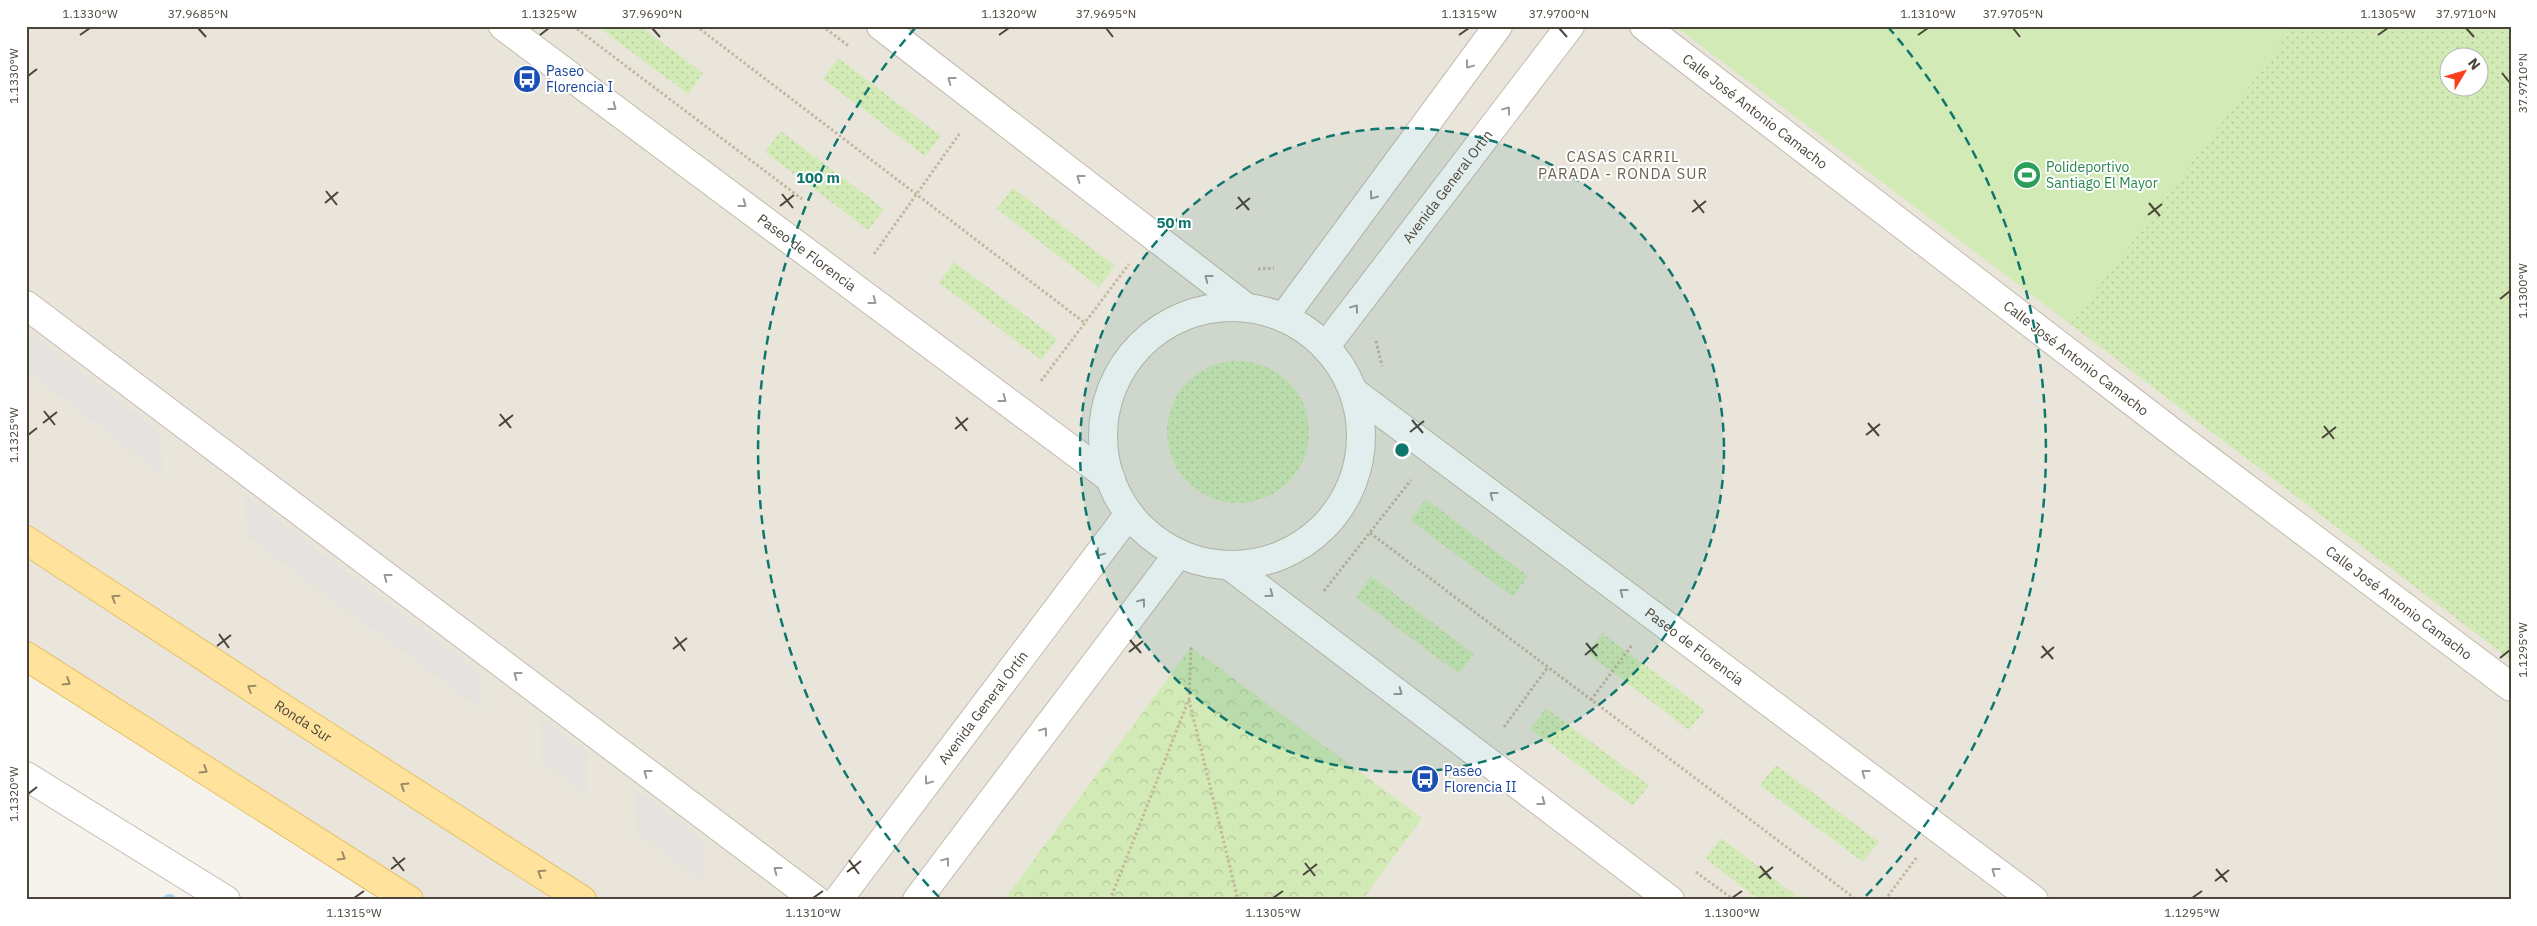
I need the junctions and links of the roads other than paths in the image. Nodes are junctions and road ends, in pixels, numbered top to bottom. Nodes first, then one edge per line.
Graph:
1 (503, 26) edge
2 (881, 26) edge
3 (1498, 26) edge
4 (1570, 26) edge
5 (1644, 26) edge
6 (26, 305) edge
7 (1247, 308) junction
8 (1283, 318) junction
9 (1325, 347) junction
10 (1354, 392) junction
11 (1111, 479) junction
12 (1130, 514) junction
13 (26, 540) edge
14 (1178, 554) junction
15 (1230, 566) junction
16 (26, 656) edge
17 (2511, 687) edge
18 (26, 776) edge
19 (226, 900) edge
20 (409, 900) edge
21 (582, 900) edge
22 (816, 900) edge
23 (838, 900) edge
24 (917, 900) edge
25 (1670, 900) edge
26 (2034, 900) edge

1 -> 11 street, Paseo de Florencia
7 -> 2 street
3 -> 8 street
9 -> 4 street, Avenida General Ortín
5 - 17 street, Calle José Antonio Camacho
22 -> 6 street
7 - 8 street
7 - 11 street
8 - 9 street
9 - 10 street
10 - 15 street
26 -> 10 street, Paseo de Florencia
11 - 12 street
12 - 14 street
12 -> 23 street, Avenida General Ortín
21 -> 13 main road, Ronda Sur
14 - 15 street
24 -> 14 street
15 -> 25 street
16 -> 20 main road
18 - 19 street

